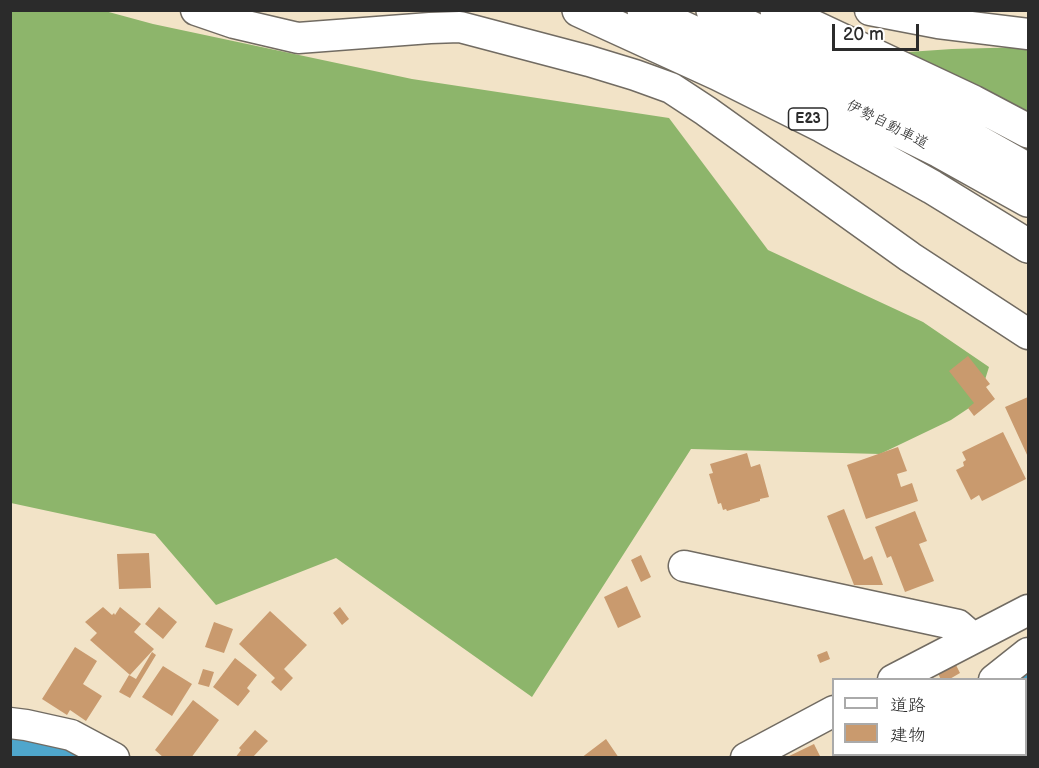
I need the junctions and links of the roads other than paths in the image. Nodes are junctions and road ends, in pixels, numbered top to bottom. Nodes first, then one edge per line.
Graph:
1 (196, 10) edge
2 (579, 10) edge
3 (644, 10) edge
4 (713, 10) edge
5 (777, 10) edge
6 (870, 10) edge
7 (1029, 34) edge
8 (1029, 131) edge
9 (1029, 170) edge
10 (1029, 200) edge
11 (1029, 246) edge
12 (1029, 334) edge
13 (684, 566) dead end
14 (1029, 610) edge
15 (973, 638) junction
16 (1029, 653) edge
17 (897, 678) edge
18 (997, 678) edge
19 (832, 712) edge
20 (10, 723) edge
21 (114, 758) edge
22 (746, 758) edge

1 - 12 street
2 - 11 highway, E23
3 - 10 highway, 伊勢自動車道 / E23
4 - 9 highway, 伊勢自動車道
5 - 8 highway
6 - 7 street
13 - 15 street
14 - 15 street
15 - 17 street
16 - 18 street
19 - 22 street
20 - 21 street

